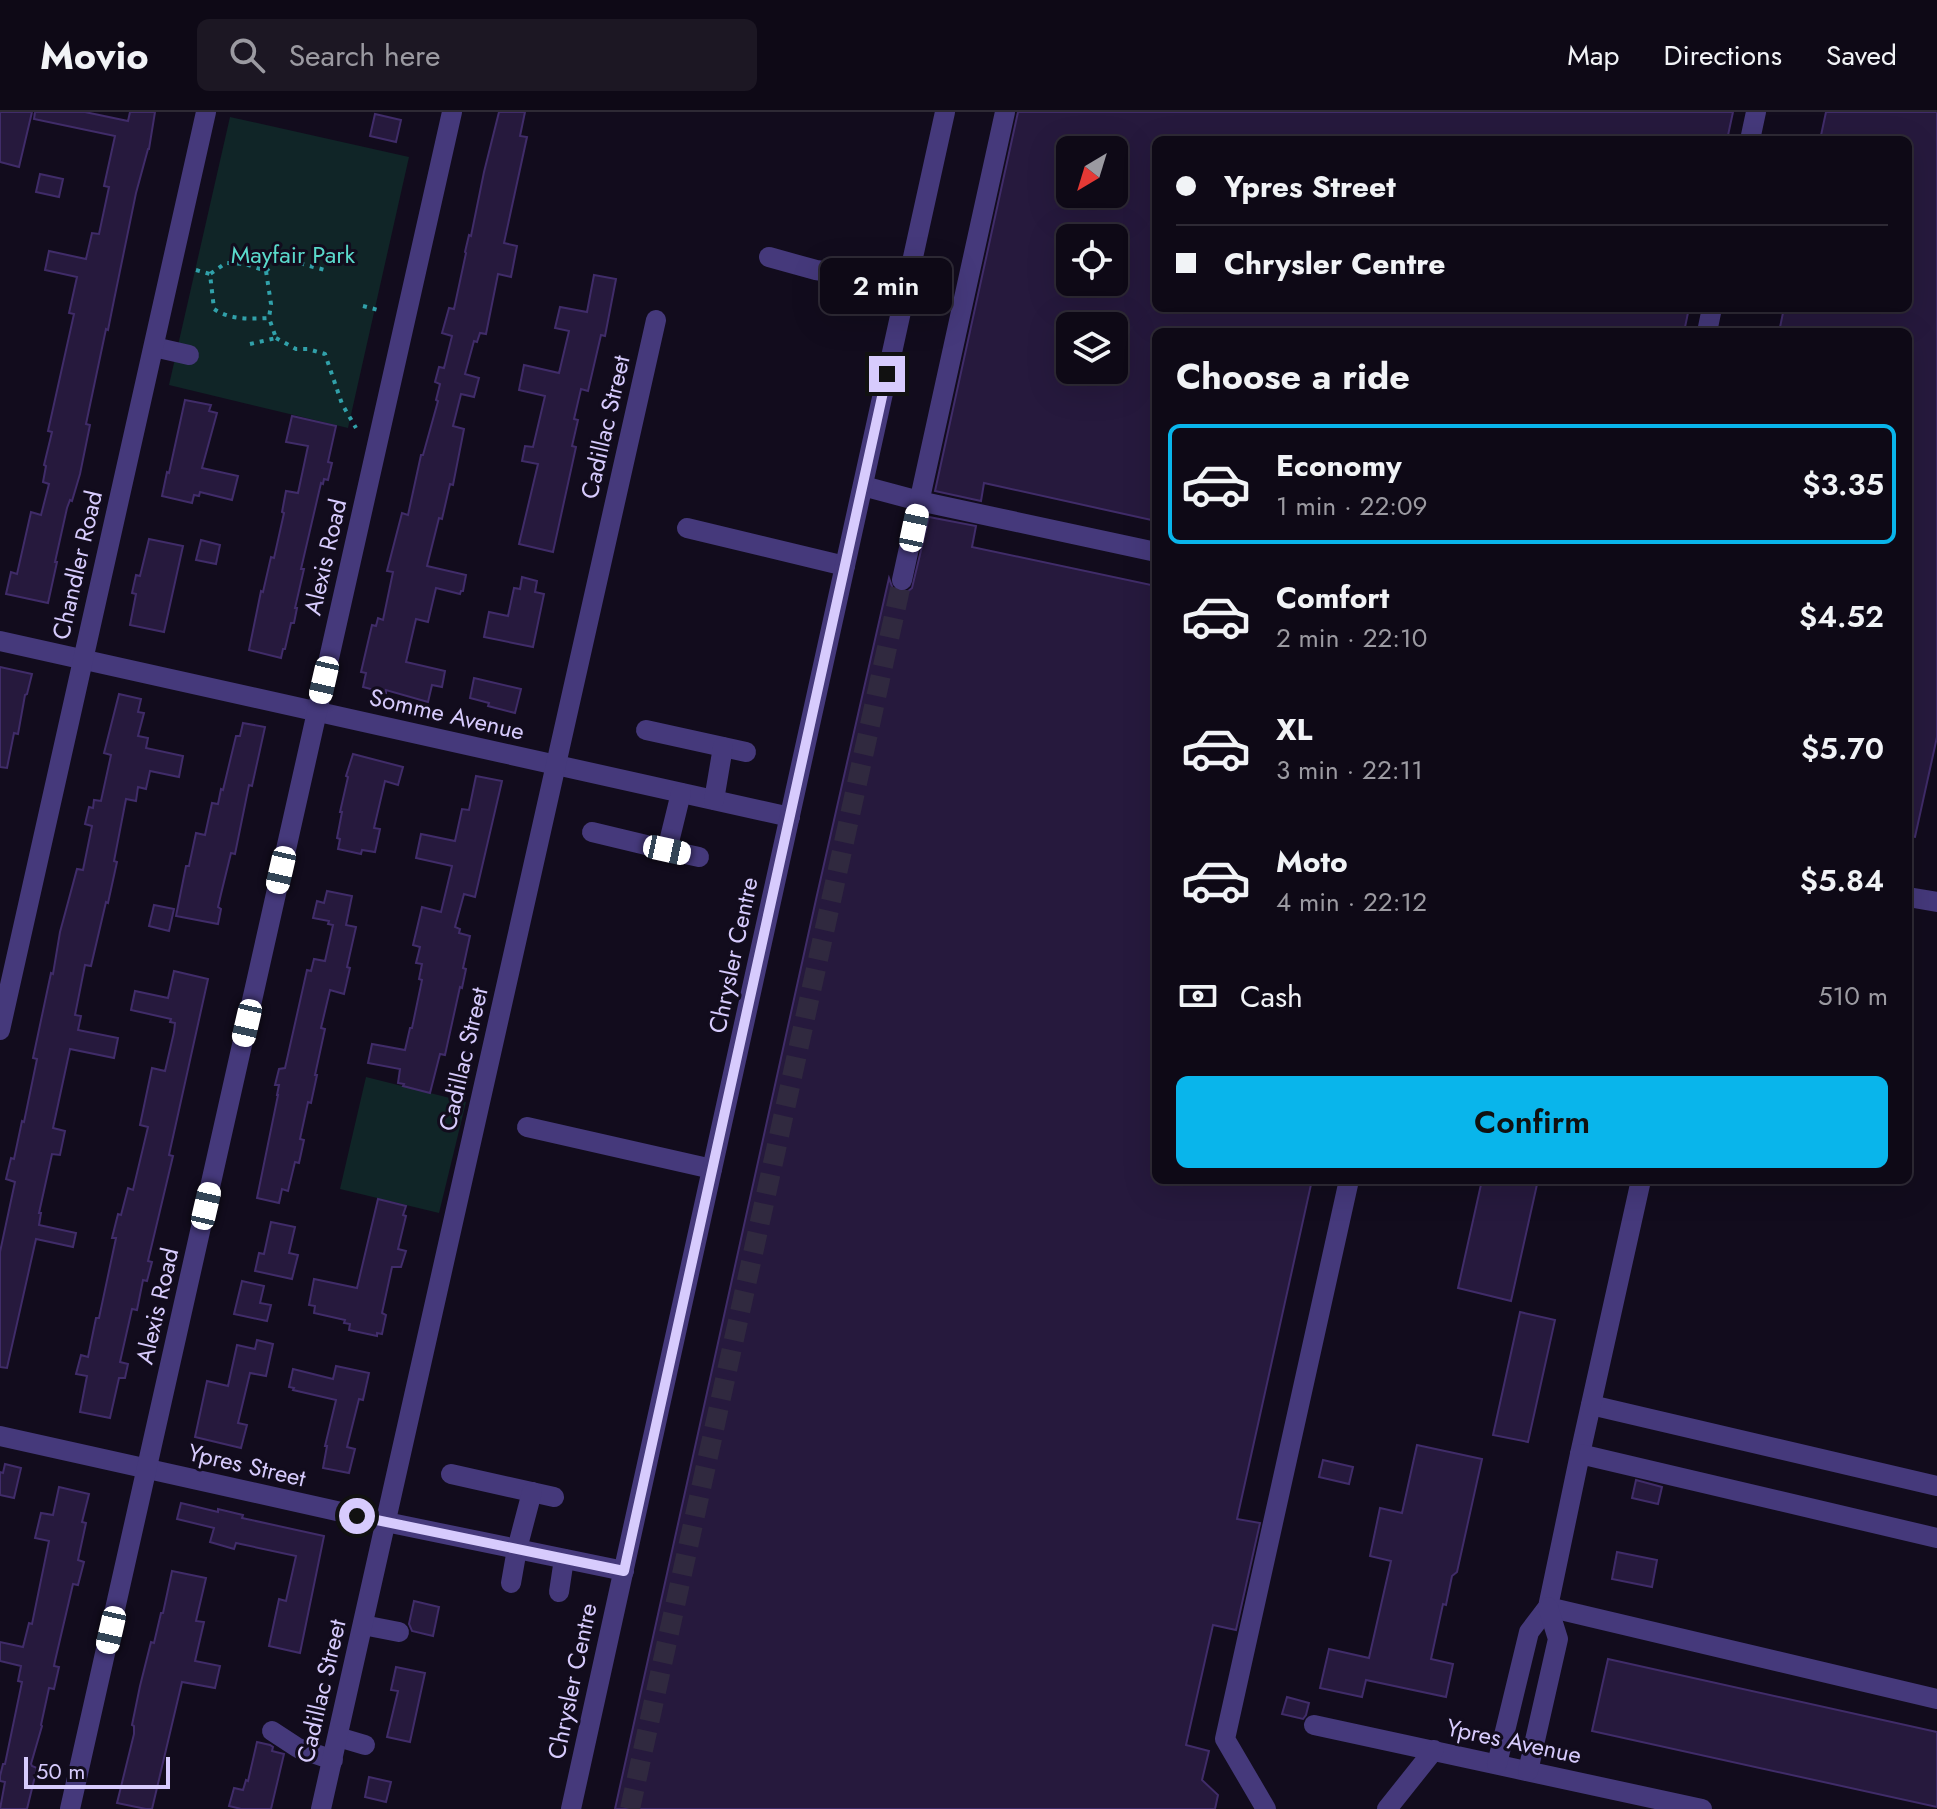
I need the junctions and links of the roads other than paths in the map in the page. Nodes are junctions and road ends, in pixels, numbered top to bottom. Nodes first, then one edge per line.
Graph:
1 (206, 112) edge
2 (452, 112) edge
3 (945, 112) edge
4 (1005, 112) edge
5 (1756, 112) edge
6 (1751, 136) edge
7 (769, 257) dead end
8 (907, 284) junction
9 (656, 320) dead end
10 (154, 347) junction
11 (189, 355) dead end
12 (863, 486) junction
13 (919, 501) junction
14 (687, 528) dead end
15 (1152, 551) edge
16 (845, 566) junction
17 (902, 580) tunnel mouth
18 (0, 641) edge
19 (82, 659) junction
20 (317, 711) junction
21 (646, 730) dead end
22 (723, 747) junction
23 (746, 752) dead end
24 (556, 765) junction
25 (681, 793) junction
26 (714, 800) junction
27 (790, 817) junction
28 (592, 832) dead end
29 (667, 850) junction
30 (699, 857) dead end
31 (1912, 898) edge
32 (1937, 902) edge
33 (0, 1030) edge
34 (527, 1127) dead end
35 (712, 1169) junction
36 (1348, 1184) edge
37 (1640, 1184) edge
38 (1591, 1405) junction
39 (0, 1436) edge
40 (1580, 1454) junction
41 (147, 1469) junction
42 (451, 1474) dead end
43 (1937, 1486) edge
44 (532, 1492) junction
45 (554, 1497) dead end
46 (386, 1522) junction
47 (1937, 1538) edge
48 (517, 1549) junction
49 (564, 1559) junction
50 (624, 1571) junction
51 (511, 1583) dead end
52 (559, 1592) dead end
53 (1548, 1607) junction
54 (363, 1625) junction
55 (399, 1632) dead end
56 (1937, 1699) edge
57 (1314, 1725) dead end
58 (272, 1731) dead end
59 (338, 1737) junction
60 (365, 1745) dead end
61 (1434, 1750) junction
62 (333, 1760) junction
63 (1497, 1764) junction
64 (1528, 1771) junction
65 (1634, 1802) edge
66 (70, 1809) edge
67 (321, 1809) edge
68 (571, 1809) edge
69 (1266, 1809) edge
70 (1387, 1809) edge
71 (1702, 1809) edge

1 - 10 street, Chandler Road
2 - 20 street, Alexis Road
3 - 8 street, Chrysler Centre
4 - 13 street
5 - 6 street
7 - 8 street
8 - 12 street, Chrysler Centre
9 - 24 street, Cadillac Street
10 - 11 street
10 - 19 street, Chandler Road
12 - 13 street
12 - 16 street, Chrysler Centre
13 - 15 street
13 - 17 street
14 - 16 street
16 - 27 street, Chrysler Centre
18 - 19 street, Somme Avenue
19 - 20 street, Somme Avenue
19 - 33 street, Chandler Road
20 - 24 street, Somme Avenue
20 - 41 street, Alexis Road
21 - 22 street
22 - 23 street
22 - 26 street
24 - 25 street, Somme Avenue
24 - 46 street, Cadillac Street
25 - 26 street, Somme Avenue
25 - 29 street
26 - 27 street, Somme Avenue
27 - 35 street, Chrysler Centre
28 - 29 street
29 - 30 street
31 - 32 street
34 - 35 street
35 - 50 street, Chrysler Centre
36 - 69 street
37 - 38 street
38 - 40 street
38 - 43 street
39 - 41 street, Ypres Street
40 - 47 street
40 - 53 street
41 - 46 street, Ypres Street
41 - 66 street, Alexis Road
42 - 44 street
44 - 45 street
44 - 48 street
46 - 48 street, Ypres Street
46 - 54 street, Cadillac Street
48 - 49 street, Ypres Street
48 - 51 street
49 - 50 street, Ypres Street
49 - 52 street
50 - 68 street, Chrysler Centre
53 - 56 street
53 - 63 street
53 - 64 street
54 - 55 street
54 - 59 street, Cadillac Street
57 - 61 street, Ypres Avenue
58 - 62 street
59 - 60 street
59 - 62 street, Cadillac Street
61 - 63 street, Ypres Avenue
61 - 70 street
62 - 67 street, Cadillac Street
63 - 64 street, Ypres Avenue
64 - 65 street, Ypres Avenue
65 - 71 street, Ypres Avenue

